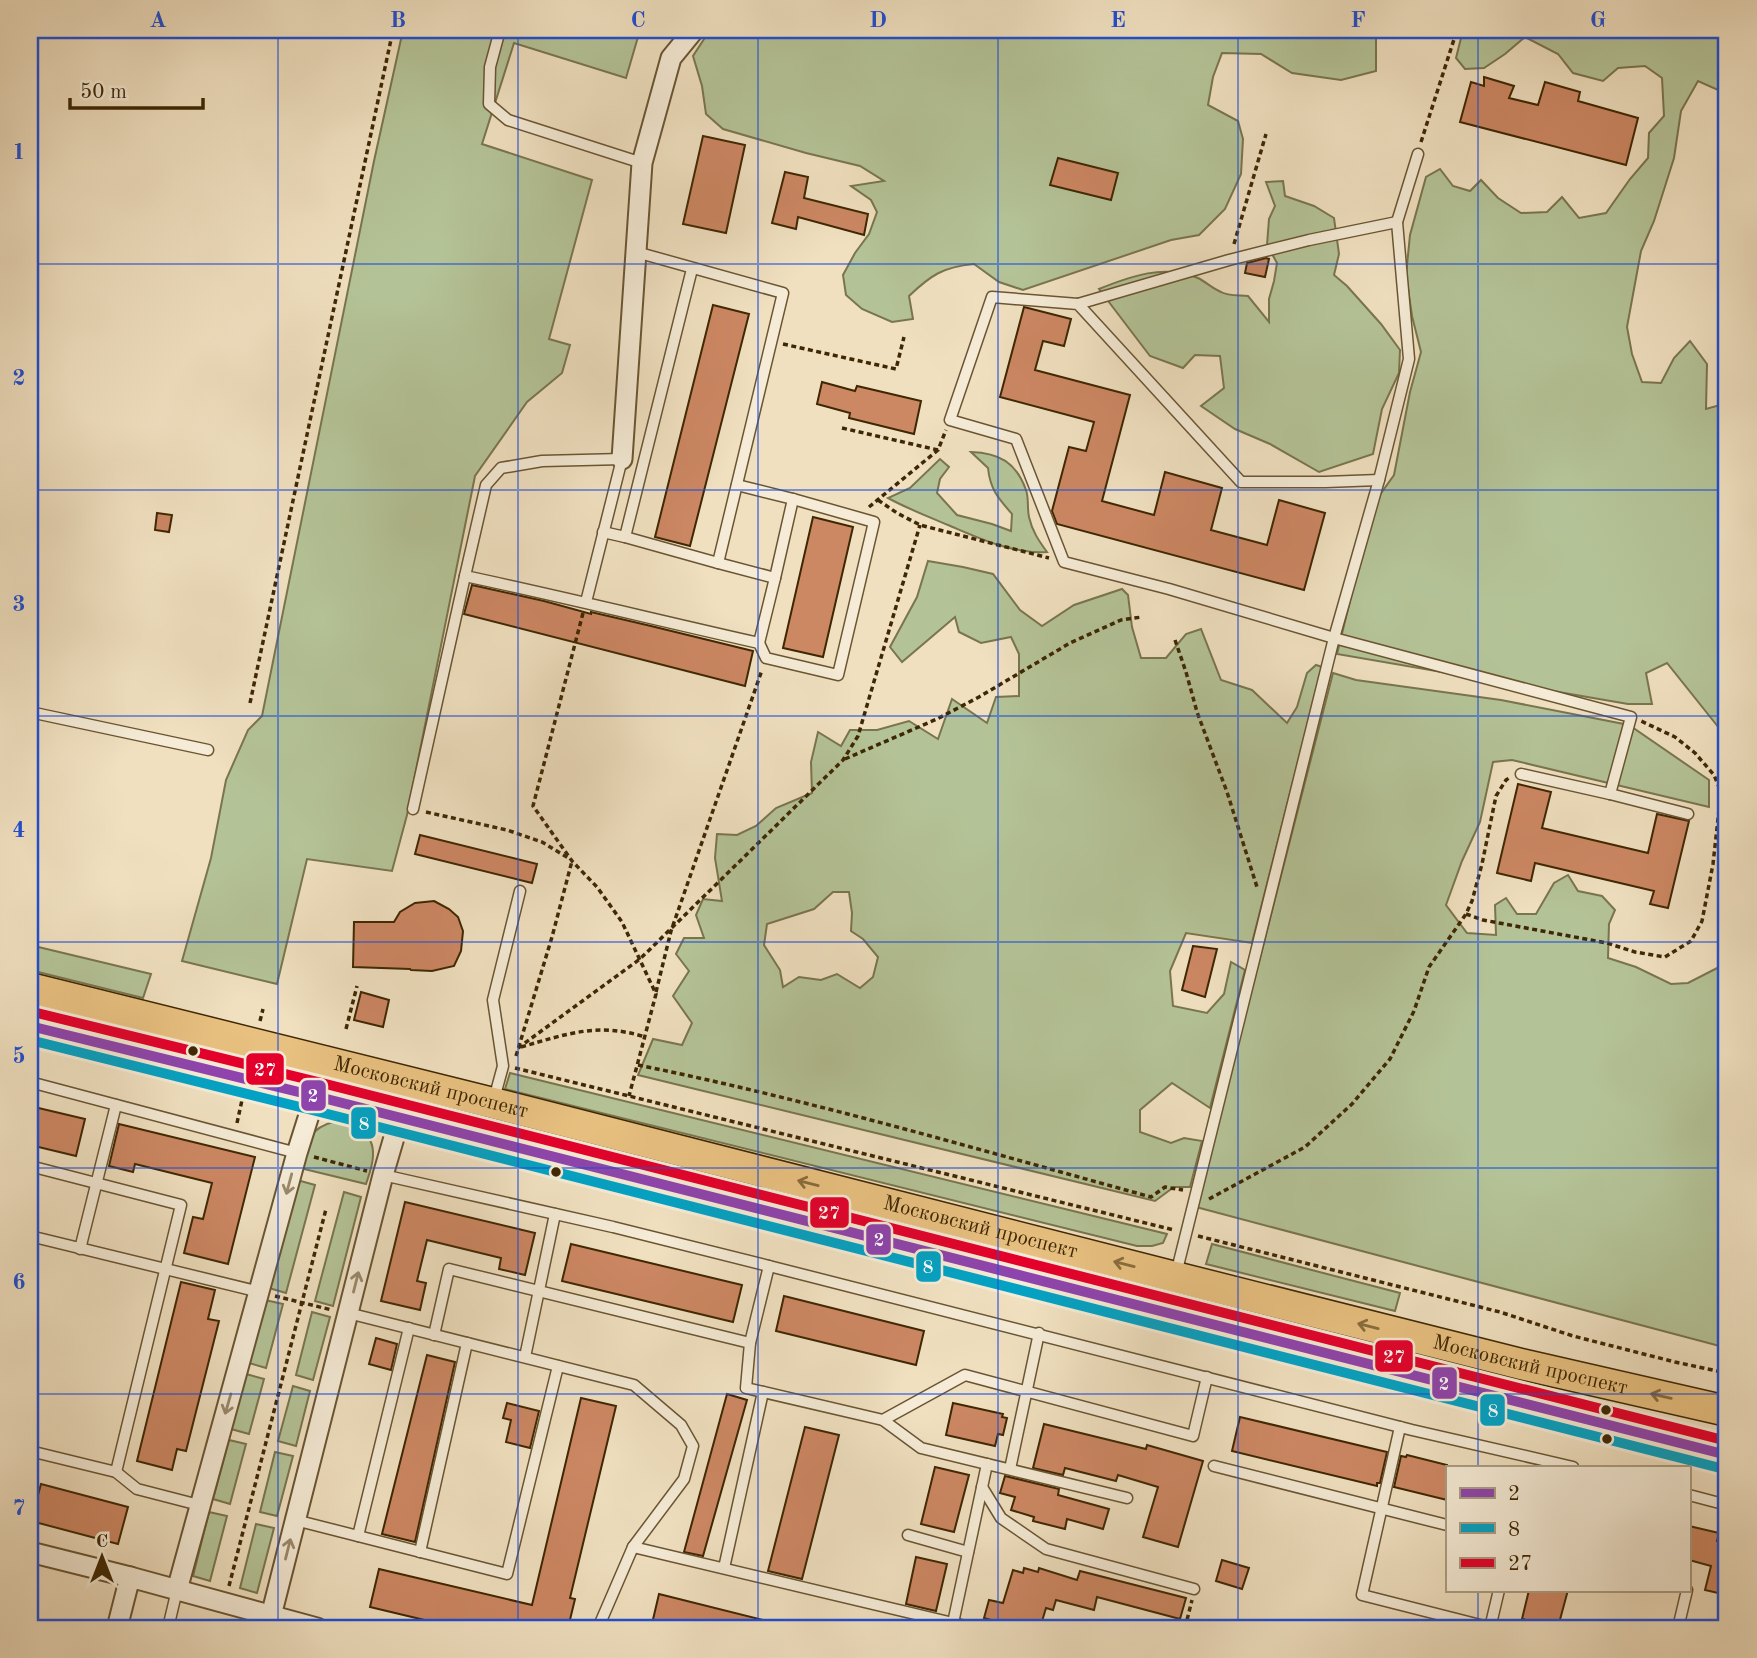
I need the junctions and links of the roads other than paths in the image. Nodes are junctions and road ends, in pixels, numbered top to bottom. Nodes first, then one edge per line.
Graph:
1 (500, 30) edge
2 (694, 30) edge
3 (1418, 154) road end
4 (642, 163) junction
5 (1397, 222) junction
6 (635, 252) junction
7 (692, 269) junction
8 (1078, 304) junction
9 (622, 459) junction
10 (1379, 480) junction
11 (737, 485) junction
12 (793, 499) junction
13 (603, 532) junction
14 (625, 537) junction
15 (718, 562) junction
16 (466, 576) junction
17 (775, 578) junction
18 (586, 602) junction
19 (1335, 638) junction
20 (759, 643) junction
21 (30, 712) edge
22 (208, 750) dead end
23 (1521, 774) road end
24 (1610, 794) junction
25 (414, 809) road end
26 (1688, 814) dead end
27 (520, 891) dead end
28 (30, 988) edge
29 (30, 1026) edge
30 (322, 1060) junction
31 (30, 1082) edge
32 (407, 1082) junction
33 (315, 1096) junction
34 (493, 1103) junction
35 (116, 1105) junction
36 (400, 1117) junction
37 (297, 1153) junction
38 (30, 1166) edge
39 (383, 1175) junction
40 (96, 1182) junction
41 (555, 1214) junction
42 (30, 1236) edge
43 (80, 1249) junction
44 (769, 1266) junction
45 (164, 1269) junction
46 (1175, 1278) junction
47 (539, 1291) junction
48 (260, 1292) junction
49 (348, 1313) junction
50 (409, 1328) junction
51 (1039, 1334) junction
52 (434, 1335) junction
53 (467, 1343) junction
54 (750, 1343) junction
55 (525, 1357) junction
56 (558, 1366) junction
57 (1207, 1377) junction
58 (1027, 1391) junction
59 (763, 1392) junction
60 (1727, 1411) edge
61 (883, 1420) junction
62 (1400, 1427) junction
63 (30, 1451) edge
64 (1727, 1455) edge
65 (988, 1464) junction
66 (1214, 1466) dead end
67 (1569, 1466) edge
68 (1010, 1469) junction
69 (116, 1472) junction
70 (982, 1487) junction
71 (1690, 1495) edge
72 (1127, 1498) dead end
73 (200, 1505) junction
74 (1727, 1505) edge
75 (1382, 1508) junction
76 (295, 1520) junction
77 (1446, 1525) edge
78 (908, 1535) dead end
79 (358, 1536) junction
80 (633, 1547) junction
81 (30, 1552) edge
82 (419, 1552) junction
83 (968, 1552) junction
84 (724, 1568) junction
85 (130, 1577) junction
86 (1194, 1589) road end
87 (177, 1590) junction
88 (1499, 1592) edge
89 (1687, 1592) edge
90 (269, 1622) edge
91 (953, 1623) junction
92 (117, 1628) edge
93 (167, 1628) edge
94 (317, 1628) edge
95 (598, 1628) edge
96 (974, 1628) edge
97 (1491, 1628) edge
98 (1678, 1628) edge

1 - 4 lane
2 - 4 street
3 - 5 lane
4 - 6 street
5 - 8 lane
5 - 10 lane
6 - 7 lane
6 - 9 street
7 - 11 lane
7 - 14 lane
8 - 10 lane
8 - 19 lane
9 - 13 lane
9 - 16 lane
10 - 19 lane
11 - 12 lane
11 - 15 lane
12 - 17 lane
12 - 20 lane
13 - 14 lane
13 - 18 lane
14 - 15 lane
15 - 17 lane
16 - 18 lane
16 - 25 lane
17 - 20 lane
18 - 20 lane
19 - 24 lane
19 - 46 lane
21 - 22 lane
23 - 24 lane
24 - 26 lane
27 - 34 lane
28 - 30 main road, Московский проспект
29 - 33 main road, Московский проспект
30 - 32 main road, Московский проспект
30 - 33 main road
31 - 35 lane
32 - 34 main road, Московский проспект
32 - 36 main road
33 - 36 main road, Московский проспект
33 - 37 street
46 -> 34 main road, Московский проспект
35 - 37 lane
35 - 40 lane
36 - 39 street
36 - 64 main road, Московский проспект
37 -> 48 street
38 - 40 lane
39 - 41 lane
49 -> 39 street
40 - 43 lane
40 - 45 lane
41 - 44 lane
41 - 47 lane
42 - 43 lane
43 - 45 lane
44 - 51 lane
44 - 54 lane
45 - 48 lane
45 - 69 lane
60 -> 46 main road, Московский проспект
47 - 52 lane
47 - 54 lane
47 - 55 lane
48 -> 73 street
49 - 50 lane
49 - 76 street
50 - 52 lane
50 - 79 lane
51 - 57 lane
51 - 58 lane
52 - 53 lane
53 - 55 lane
53 - 82 lane
54 - 59 lane
55 - 56 lane
56 - 80 lane
56 - 82 lane
57 - 58 lane
57 - 62 lane
58 - 61 lane
58 - 68 lane
59 - 61 lane
59 - 84 lane
61 - 65 lane
62 - 67 lane
62 - 75 lane
63 - 69 lane
65 - 68 lane
65 - 70 lane
66 - 75 lane
68 - 72 lane
69 - 73 lane
70 - 83 lane
70 - 86 lane
71 - 74 lane
73 - 87 street
75 - 77 lane
75 - 97 lane
76 - 79 lane
90 -> 76 street
78 - 83 lane
79 - 82 lane
80 - 84 lane
80 - 95 lane
81 - 85 street
83 - 91 lane
84 - 91 lane
85 - 87 street
85 - 92 street
87 - 90 street
87 - 93 lane
88 - 97 lane
89 - 98 lane
90 - 94 street
91 - 96 lane

